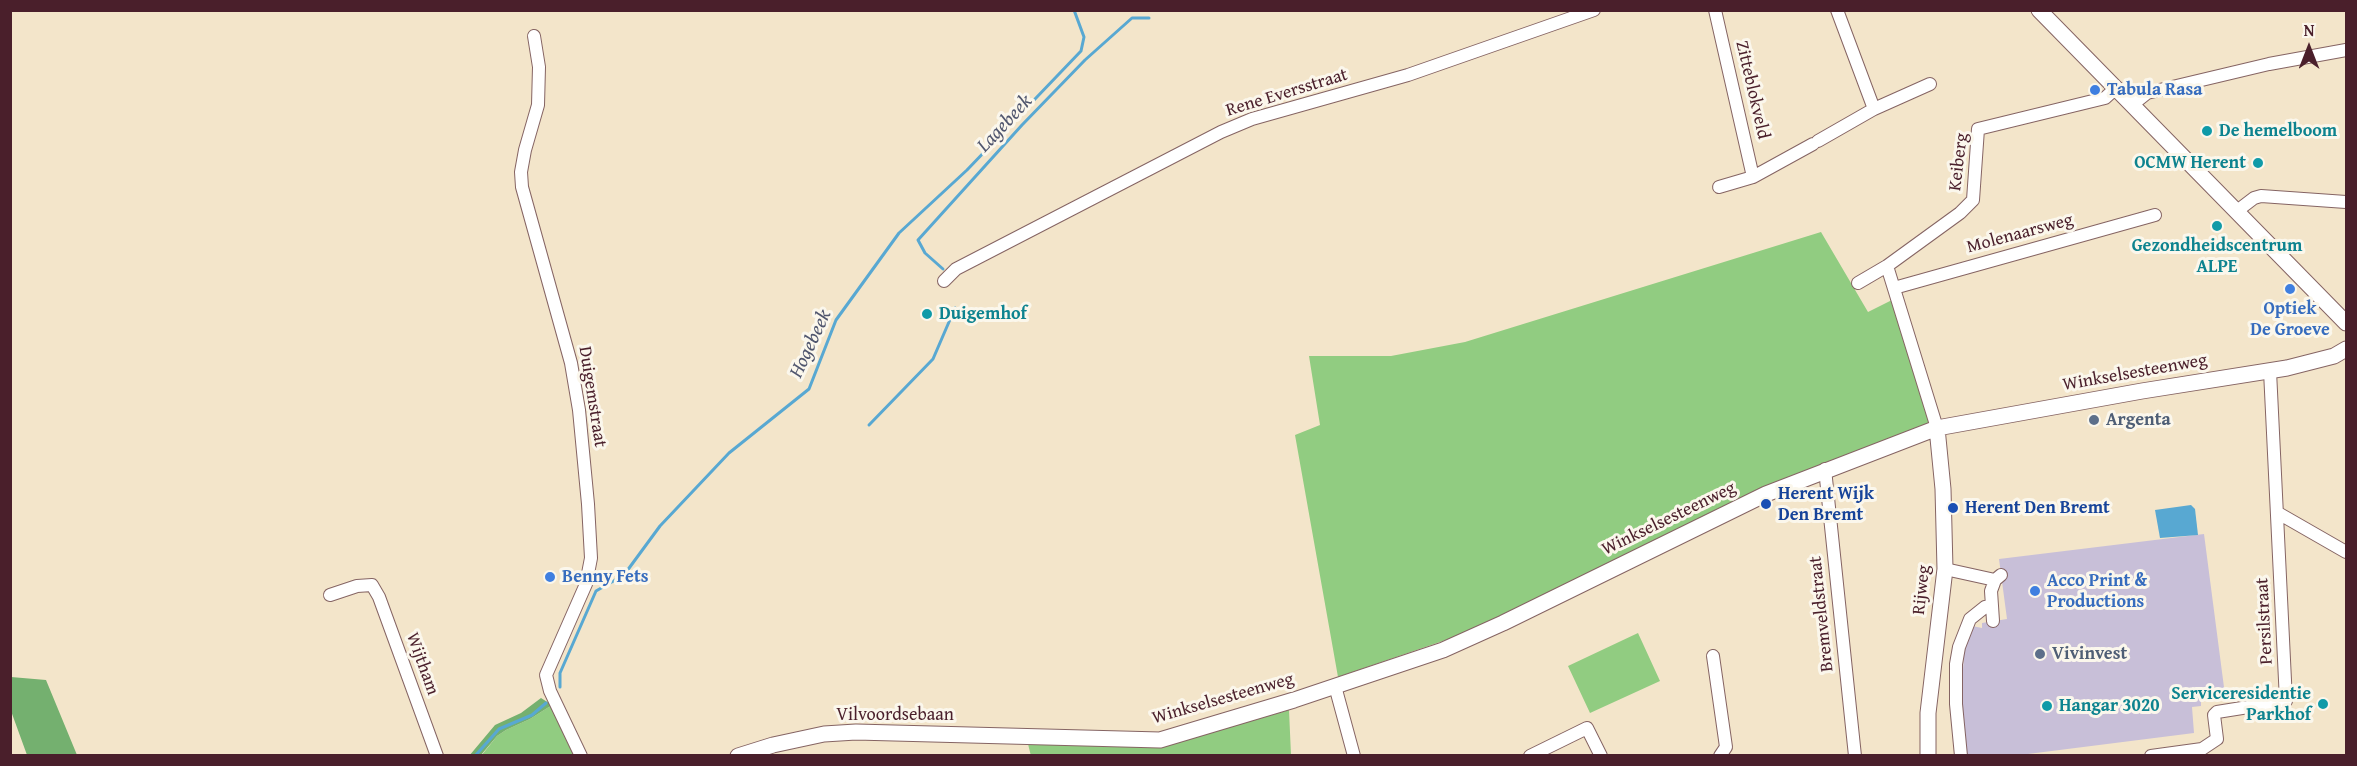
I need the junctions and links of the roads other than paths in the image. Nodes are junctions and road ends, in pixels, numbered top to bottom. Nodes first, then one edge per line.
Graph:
1 (1594, 10) edge
2 (1715, 10) edge
3 (1837, 10) edge
4 (2039, 10) edge
5 (534, 36) dead end
6 (2346, 50) edge
7 (1930, 84) dead end
8 (2116, 88) junction
9 (2132, 105) junction
10 (1874, 109) junction
11 (1753, 177) junction
12 (1719, 187) dead end
13 (2346, 202) edge
14 (2237, 211) junction
15 (2155, 215) dead end
16 (1887, 266) junction
17 (944, 281) dead end
18 (1858, 283) dead end
19 (1894, 288) junction
20 (2346, 323) edge
21 (2346, 349) edge
22 (2270, 371) junction
23 (1937, 428) junction
24 (1825, 469) junction
25 (2278, 513) junction
26 (2346, 552) edge
27 (1945, 569) junction
28 (330, 595) dead end
29 (1991, 606) junction
30 (1993, 621) dead end
31 (1713, 656) dead end
32 (1335, 687) junction
33 (1018, 736) joint
34 (437, 756) edge
35 (581, 756) edge
36 (738, 756) edge
37 (1354, 756) edge
38 (1530, 756) edge
39 (1600, 756) edge
40 (1720, 756) edge
41 (1855, 756) edge
42 (1928, 756) edge
43 (1961, 756) edge
44 (2151, 756) edge

1 - 17 street, Rene Eversstraat
2 - 11 street, Zitteblokveld
3 - 10 street
4 - 8 street
5 - 35 street, Duigemstraat
6 - 9 street
7 - 10 street, Zitteblokveld
8 - 9 street
8 - 16 street, Keiberg
9 - 14 street
10 - 11 street, Zitteblokveld
11 - 12 street, Zitteblokveld
13 - 14 street
14 - 20 street
15 - 19 street, Molenaarsweg
16 - 18 street, Keiberg
16 - 19 street
19 - 23 street
21 - 22 street, Winkselsesteenweg
22 - 23 street, Winkselsesteenweg
22 - 25 street, Persilstraat
23 - 24 street, Winkselsesteenweg
23 - 27 street, Rijweg
24 - 32 street, Winkselsesteenweg
24 - 41 street, Bremveldstraat
25 - 26 street
25 - 44 street, Persilstraat
27 - 29 street
27 - 42 street, Rijweg
28 - 34 street, Wijtham
29 - 30 street
29 - 43 street
31 - 40 street
32 - 33 street, Winkselsesteenweg
32 - 37 street
33 - 36 street, Vilvoordsebaan
38 - 39 street

